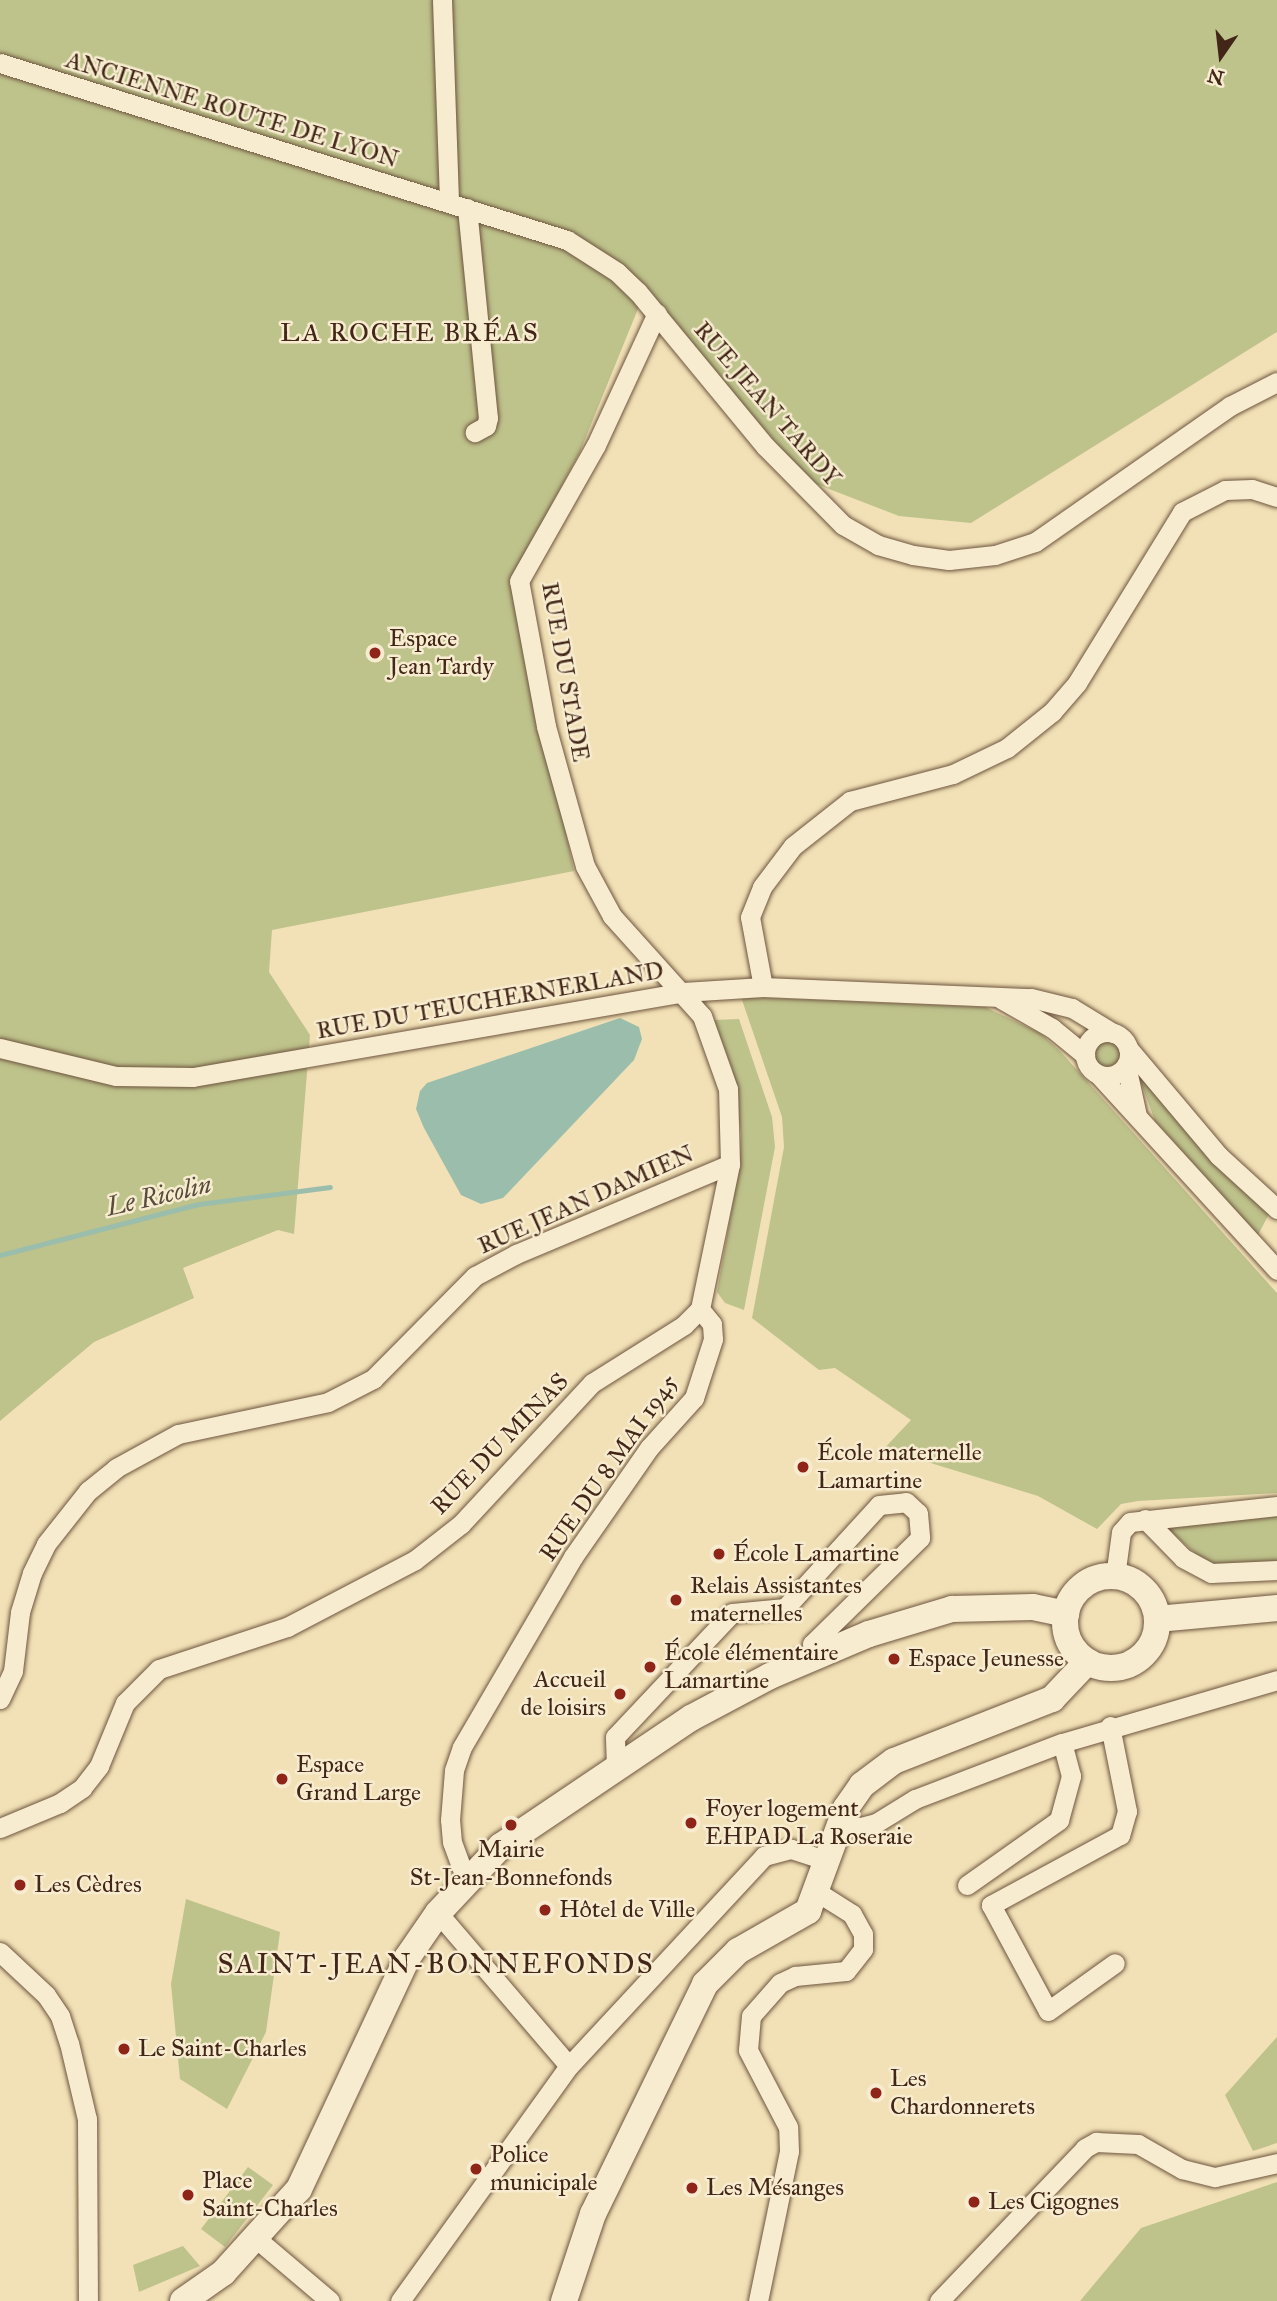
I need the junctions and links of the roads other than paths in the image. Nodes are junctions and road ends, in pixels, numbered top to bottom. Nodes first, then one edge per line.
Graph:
1 (442, 0) edge
2 (0, 63) edge
3 (458, 206) junction
4 (657, 313) junction
5 (1277, 382) edge
6 (475, 432) dead end
7 (1277, 497) edge
8 (763, 987) junction
9 (683, 992) junction
10 (993, 995) junction
11 (1113, 1033) junction
12 (0, 1048) edge
13 (1084, 1055) junction
14 (1127, 1056) junction
15 (1099, 1075) junction
16 (1137, 1116) junction
17 (730, 1164) junction
18 (1277, 1209) edge
19 (1277, 1270) edge
20 (700, 1309) junction
21 (1277, 1506) edge
22 (1145, 1518) junction
23 (1277, 1570) edge
24 (1115, 1577) junction
25 (1277, 1608) edge
26 (1066, 1614) junction
27 (1157, 1619) junction
28 (817, 1655) junction
29 (1087, 1661) junction
30 (1277, 1680) edge
31 (0, 1699) edge
32 (1110, 1726) junction
33 (1062, 1742) junction
34 (616, 1767) junction
35 (841, 1823) junction
36 (0, 1828) edge
37 (828, 1861) junction
38 (466, 1880) junction
39 (967, 1885) dead end
40 (817, 1892) junction
41 (438, 1913) junction
42 (0, 1952) edge
43 (1115, 1963) dead end
44 (569, 2066) junction
45 (1277, 2163) edge
46 (257, 2240) junction
47 (88, 2301) edge
48 (183, 2301) edge
49 (330, 2301) edge
50 (400, 2301) edge
51 (564, 2301) edge
52 (758, 2301) edge
53 (939, 2301) edge

1 - 3 street
2 - 3 street, ANCIENNE ROUTE DE LYON
3 - 4 street, RUE JEAN TARDY
3 - 6 street
4 - 5 street, RUE JEAN TARDY
4 - 9 street, RUE DU STADE
7 - 8 street
8 - 9 street, RUE DU TEUCHERNERLAND
8 - 10 street, RUE DU TEUCHERNERLAND
9 - 12 street, RUE DU TEUCHERNERLAND
9 - 17 street
10 - 11 street, RUE DU TEUCHERNERLAND
10 - 13 street, RUE DU TEUCHERNERLAND
11 - 13 street
11 - 14 street
13 - 15 street
14 - 15 street
14 - 16 street
14 - 18 street
15 - 16 street
16 - 19 street
17 - 20 street
17 - 31 street, RUE JEAN DAMIEN
20 - 36 street, RUE DU MINAS
20 - 38 street, RUE DU 8 MAI 1945
21 - 22 street
22 - 23 street
22 - 24 street
24 - 26 main road
24 - 27 main road
25 - 27 main road
26 - 28 main road
26 - 29 main road
27 - 29 main road
28 - 34 main road
28 - 34 street
29 - 35 main road
30 - 32 street
32 - 33 street
32 - 43 street
33 - 35 street
33 - 39 street
34 - 38 main road
35 - 37 main road
37 - 40 main road
37 - 44 street
38 - 41 main road
40 - 51 main road
40 - 52 street
41 - 44 street
41 - 46 main road
42 - 47 street
44 - 50 street
45 - 53 street
46 - 48 main road
46 - 49 street

